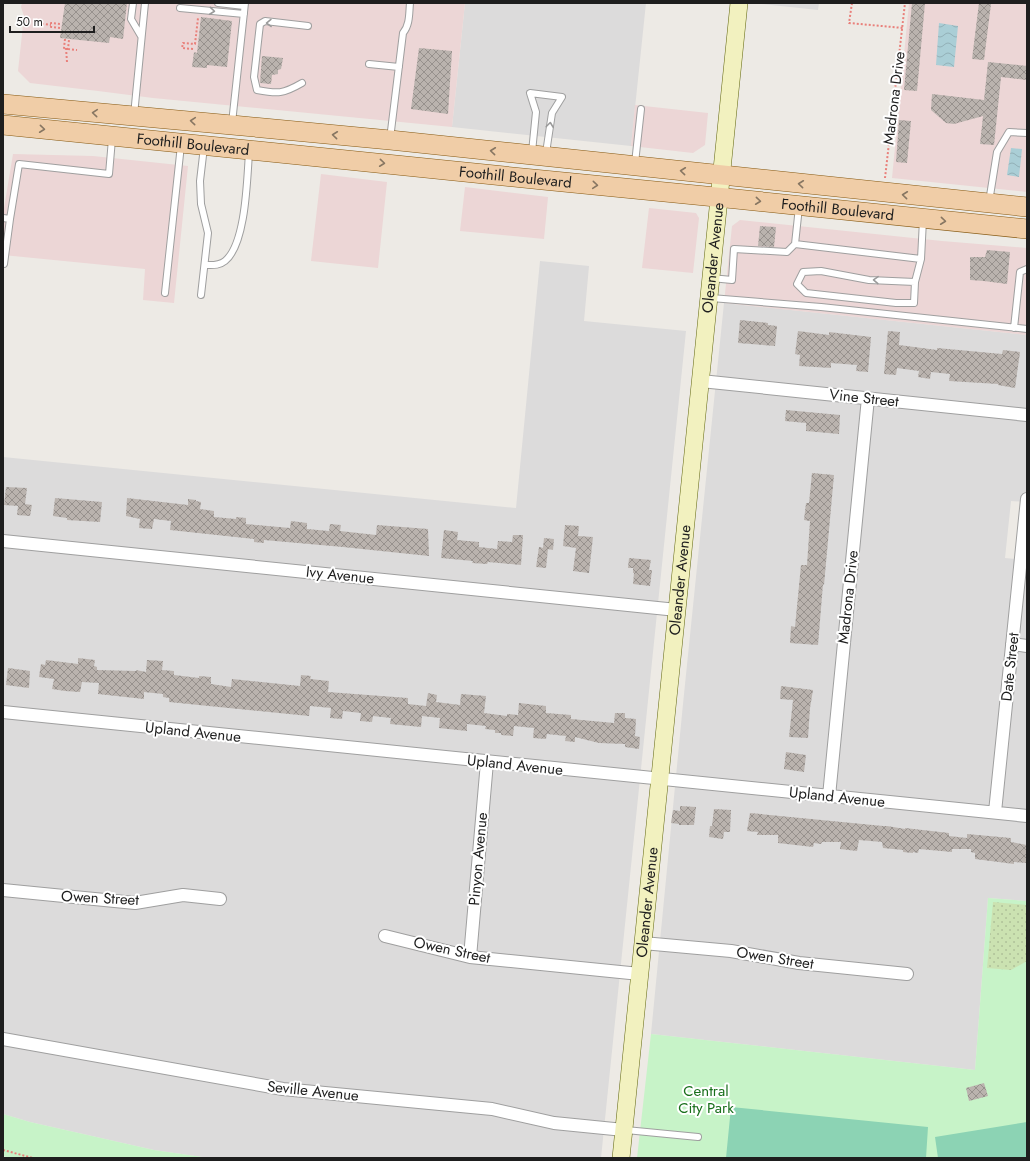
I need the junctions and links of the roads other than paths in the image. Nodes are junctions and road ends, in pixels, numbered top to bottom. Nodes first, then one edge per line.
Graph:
1 (133, 3) edge
2 (145, 3) edge
3 (218, 3) edge
4 (410, 3) edge
5 (739, 3) edge
6 (245, 4) edge
7 (182, 8) road end
8 (244, 14) junction
9 (308, 26) dead end
10 (141, 36) junction
11 (369, 64) dead end
12 (399, 66) junction
13 (302, 83) dead end
14 (3, 104) edge
15 (642, 109) dead end
16 (134, 116) junction
17 (232, 124) junction
18 (3, 125) edge
19 (1027, 133) edge
20 (112, 136) junction
21 (390, 140) junction
22 (181, 143) junction
23 (204, 145) junction
24 (249, 150) junction
25 (274, 152) junction
26 (538, 156) junction
27 (635, 166) junction
28 (722, 175) junction
29 (719, 197) junction
30 (988, 203) junction
31 (800, 205) junction
32 (1027, 207) edge
33 (3, 218) edge
34 (10, 219) junction
35 (923, 219) junction
36 (1027, 229) edge
37 (795, 244) junction
38 (920, 259) junction
39 (3, 264) edge
40 (205, 265) junction
41 (1027, 268) edge
42 (711, 278) junction
43 (915, 282) junction
44 (165, 293) dead end
45 (201, 295) dead end
46 (709, 298) junction
47 (1014, 328) junction
48 (1027, 329) edge
49 (700, 381) junction
50 (868, 398) junction
51 (1027, 415) edge
52 (1027, 499) edge
53 (3, 541) edge
54 (677, 610) junction
55 (1012, 644) junction
56 (1027, 646) edge
57 (3, 712) edge
58 (486, 762) junction
59 (660, 779) junction
60 (829, 796) junction
61 (995, 812) junction
62 (1027, 816) edge
63 (3, 890) edge
64 (220, 899) dead end
65 (385, 936) dead end
66 (643, 942) junction
67 (470, 957) junction
68 (640, 974) junction
69 (907, 974) dead end
70 (3, 1039) edge
71 (624, 1130) junction
72 (698, 1137) dead end
73 (621, 1158) edge

1 - 10 lane
2 - 10 lane
3 - 6 lane
4 - 12 lane
5 - 28 street, Oleander Avenue
6 - 8 lane
7 -> 8 lane
8 - 17 lane
9 -> 13 lane
10 - 16 lane
11 - 12 lane
12 - 21 lane
16 -> 14 main road, Foothill Boulevard
15 - 27 lane
17 -> 16 main road, Foothill Boulevard
21 -> 17 main road, Foothill Boulevard
18 -> 20 main road, Foothill Boulevard
19 - 30 lane
20 - 22 main road, Foothill Boulevard
20 - 34 lane
21 - 25 main road
26 -> 21 main road, Foothill Boulevard
22 - 23 main road, Foothill Boulevard
22 - 44 lane
23 - 24 main road, Foothill Boulevard
23 - 40 lane
24 - 25 main road, Foothill Boulevard
24 - 40 lane
25 -> 29 main road, Foothill Boulevard
26 -> 26 lane
26 - 27 main road, Foothill Boulevard
28 -> 27 main road, Foothill Boulevard
28 - 29 street, Oleander Avenue
30 -> 28 main road, Foothill Boulevard
29 -> 31 main road, Foothill Boulevard
29 - 42 street, Oleander Avenue
30 - 32 main road, Foothill Boulevard
31 - 35 main road, Foothill Boulevard
31 - 37 lane
33 - 34 lane
34 - 39 lane
35 -> 36 main road, Foothill Boulevard
35 - 38 lane
37 - 38 lane
37 - 42 lane
38 - 43 lane
40 - 45 lane
41 - 47 lane
42 - 46 street, Oleander Avenue
43 -> 43 lane
46 - 47 lane
46 - 49 street, Oleander Avenue
47 - 48 lane
49 - 50 street, Vine Street
49 - 54 street, Oleander Avenue
50 - 51 street, Vine Street
50 - 60 street, Madrona Drive
52 - 55 street, Date Street
53 - 54 street, Ivy Avenue
54 - 59 street, Oleander Avenue
55 - 56 street
55 - 61 street, Date Street
57 - 58 street, Upland Avenue
58 - 59 street, Upland Avenue
58 - 67 street, Pinyon Avenue
59 - 60 street, Upland Avenue
59 - 66 street, Oleander Avenue
60 - 61 street, Upland Avenue
61 - 62 street, Upland Avenue
63 - 64 street, Owen Street
65 - 67 street, Owen Street
66 - 68 street, Oleander Avenue
66 - 69 street, Owen Street
67 - 68 street, Owen Street
68 - 71 street, Oleander Avenue
70 - 71 street, Seville Avenue
71 - 72 lane
71 - 73 street, Oleander Avenue

